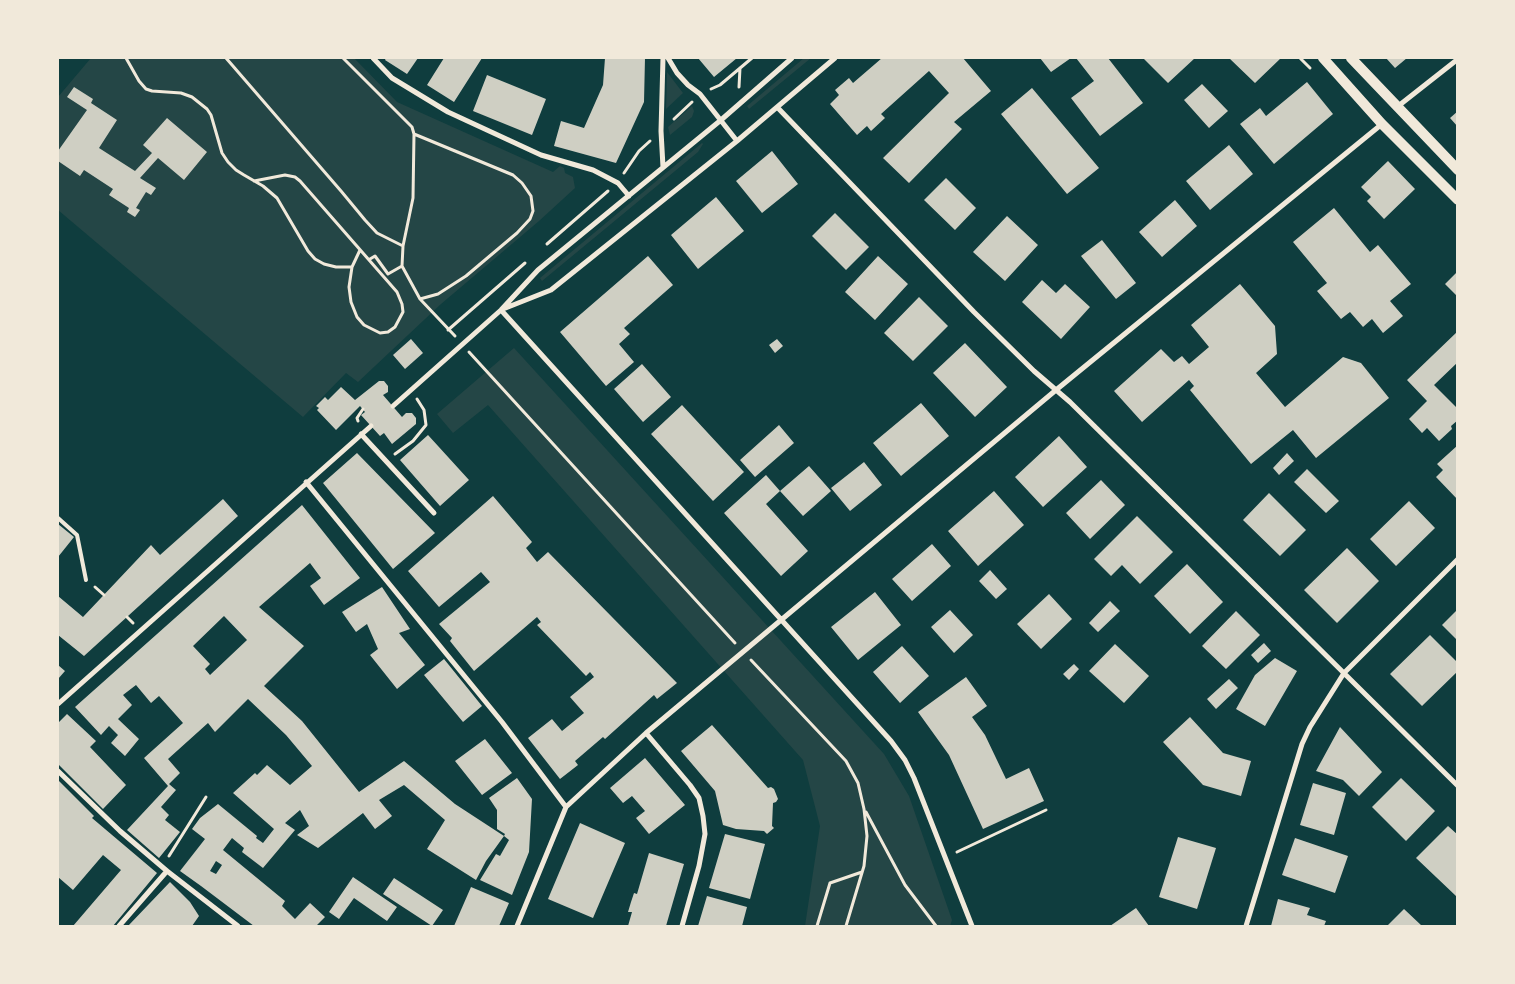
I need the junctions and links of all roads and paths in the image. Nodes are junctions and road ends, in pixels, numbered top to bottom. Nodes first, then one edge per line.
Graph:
1 (126, 58) edge
2 (226, 58) edge
3 (343, 58) edge
4 (373, 58) edge
5 (663, 58) edge
6 (668, 58) edge
7 (752, 58) edge
8 (792, 58) edge
9 (835, 58) edge
10 (1323, 58) edge
11 (1351, 58) edge
12 (1458, 59) edge
13 (700, 94) junction
14 (777, 107) junction
15 (1396, 107) junction
16 (721, 120) junction
17 (1382, 124) junction
18 (661, 131) junction
19 (414, 134) junction
20 (737, 141) junction
21 (663, 167) junction
22 (1458, 170) edge
23 (254, 181) junction
24 (618, 183) junction
25 (629, 196) junction
26 (1458, 200) edge
27 (403, 246) junction
28 (544, 247) dead end
29 (360, 250) junction
30 (370, 259) junction
31 (529, 260) dead end
32 (402, 266) junction
33 (352, 267) junction
34 (420, 299) junction
35 (501, 310) junction
36 (448, 330) junction
37 (462, 344) junction
38 (410, 390) junction
39 (1056, 390) junction
40 (393, 406) dead end
41 (371, 426) dead end
42 (361, 434) junction
43 (385, 460) junction
44 (306, 482) junction
45 (434, 513) dead end
46 (58, 518) edge
47 (1458, 560) edge
48 (86, 580) dead end
49 (782, 620) junction
50 (743, 652) junction
51 (1344, 673) junction
52 (58, 704) edge
53 (646, 734) junction
54 (58, 771) edge
55 (1458, 786) edge
56 (206, 797) dead end
57 (566, 806) junction
58 (864, 809) junction
59 (1046, 810) dead end
60 (945, 858) junction
61 (161, 866) junction
62 (166, 871) junction
63 (862, 872) junction
64 (118, 926) edge
65 (238, 926) edge
66 (517, 926) edge
67 (682, 926) edge
68 (817, 926) edge
69 (846, 926) edge
70 (936, 926) edge
71 (972, 926) edge
72 (1246, 926) edge

1 - 23 path
2 - 27 path
3 - 19 path
4 - 24 street
5 - 18 street
6 - 13 street
7 - 13 path
8 - 16 street
9 - 14 street
10 - 17 main road
11 - 15 main road
12 - 15 street
13 - 16 street
13 - 18 path
14 - 20 street
14 - 39 street
15 - 22 main road
16 - 20 street
16 - 21 street
17 - 26 main road
17 - 39 street
18 - 21 street
18 - 24 path
19 - 27 path
19 - 34 path
20 - 35 street
21 - 25 street
23 - 29 path
23 - 33 path
24 - 25 street
24 - 28 path
25 - 35 street
27 - 32 path
29 - 30 path
29 - 33 path
30 - 32 path
30 - 33 path
31 - 36 path
32 - 34 path
34 - 36 path
35 - 37 street
35 - 49 street
36 - 37 path
37 - 38 street
37 - 50 path
38 - 40 street
38 - 43 path
39 - 49 street
39 - 51 street
41 - 42 street
42 - 43 street
42 - 44 street
43 - 45 street
44 - 52 street
44 - 57 street
46 - 48 lane
47 - 51 street
49 - 50 street
49 - 60 street
50 - 53 street
50 - 58 path
51 - 55 street
51 - 72 street
53 - 57 street
53 - 67 street
54 - 61 street
56 - 61 path
57 - 66 street
58 - 63 path
58 - 70 path
59 - 60 path
60 - 71 street
61 - 62 street
62 - 64 street
62 - 65 street
63 - 68 path
63 - 69 path

